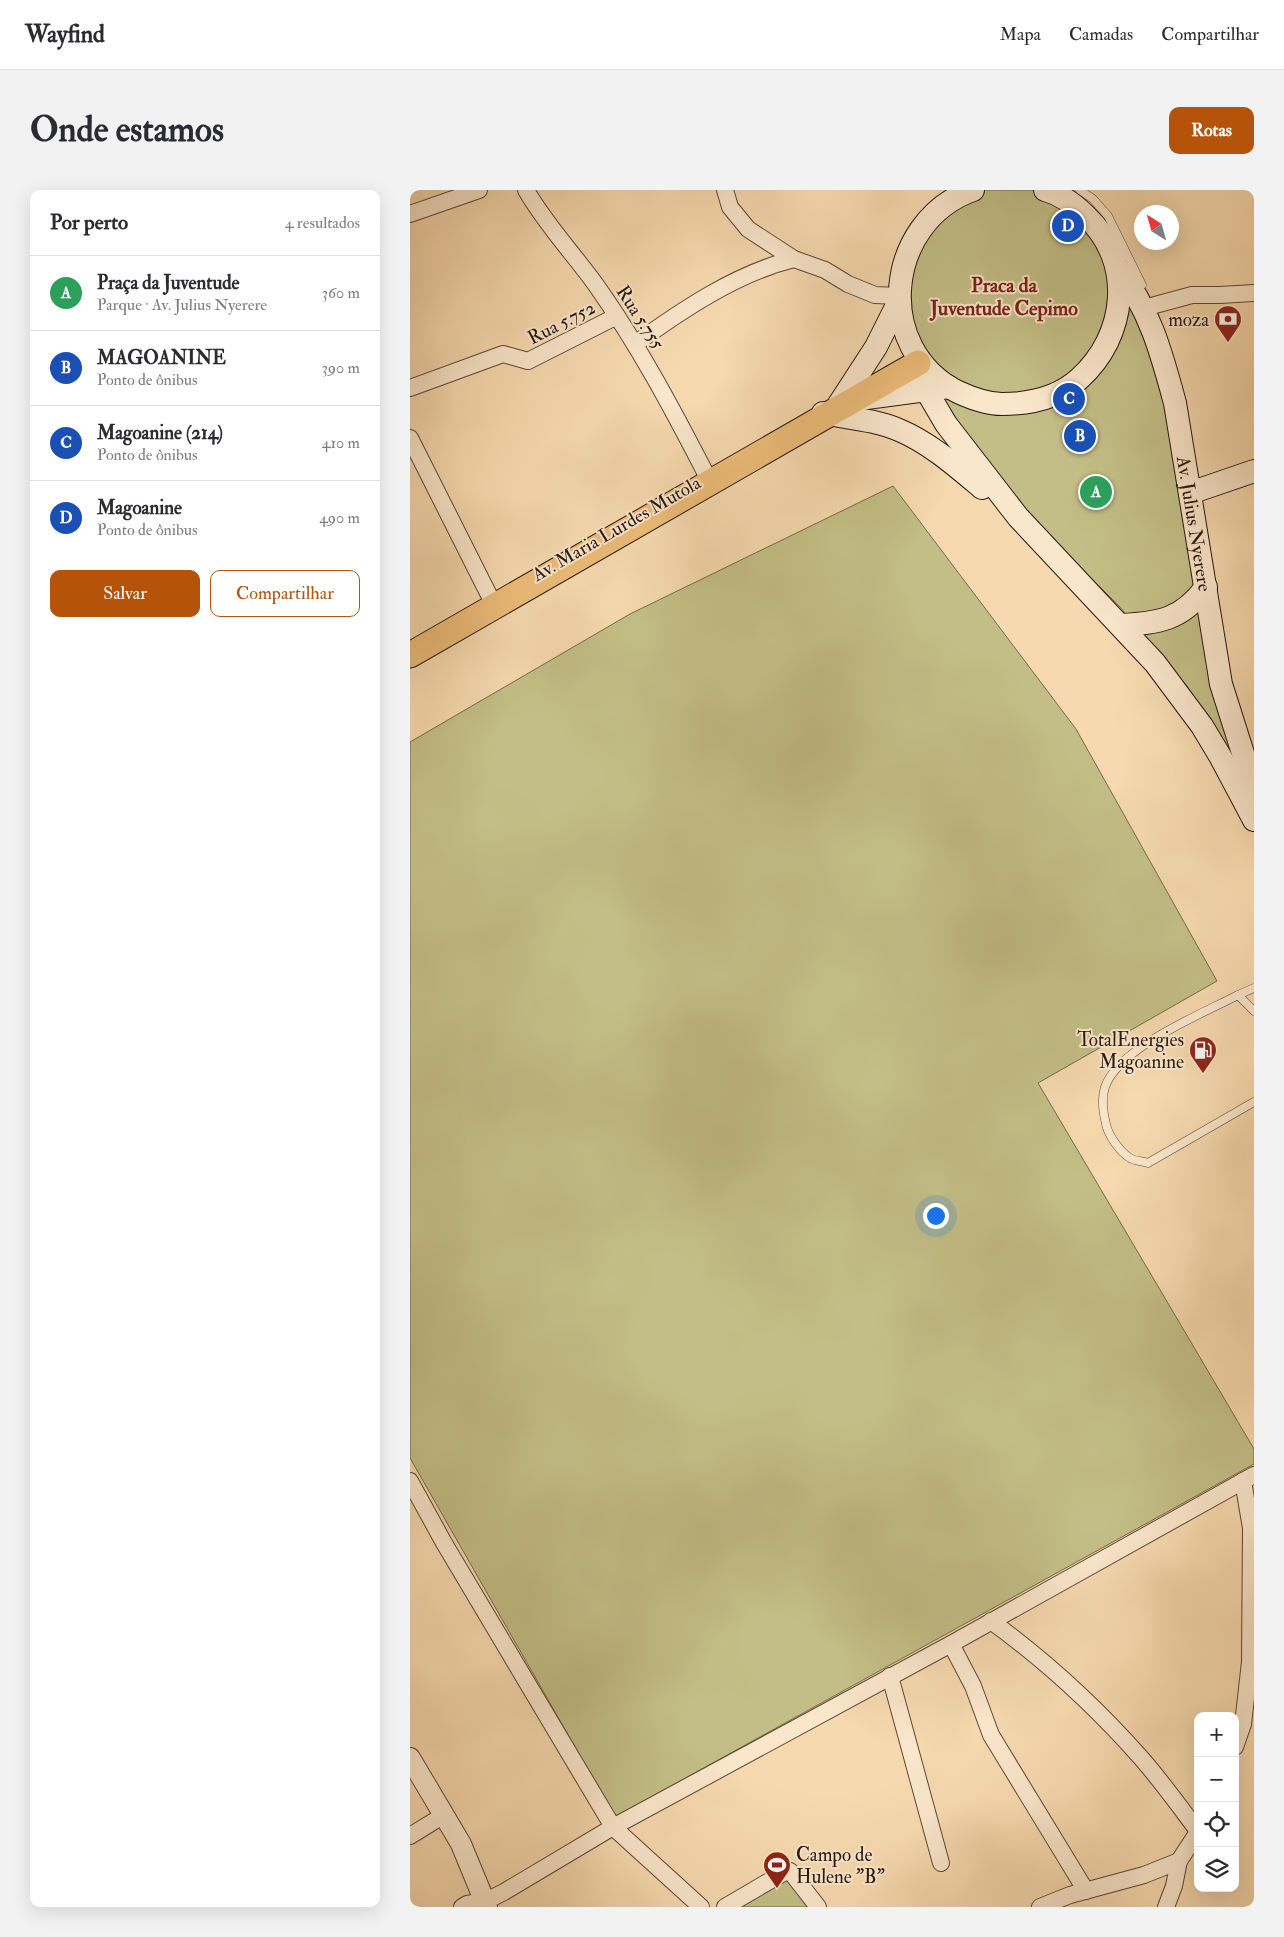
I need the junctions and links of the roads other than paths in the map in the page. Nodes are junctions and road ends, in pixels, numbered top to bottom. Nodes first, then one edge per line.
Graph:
1 (479, 190) edge
2 (526, 190) edge
3 (725, 190) edge
4 (970, 190) edge
5 (1045, 190) edge
6 (1080, 190) edge
7 (937, 200) edge
8 (410, 214) edge
9 (1113, 258) junction
10 (794, 259) junction
11 (1254, 293) edge
12 (899, 299) junction
13 (1147, 300) junction
14 (617, 316) junction
15 (635, 344) junction
16 (916, 357) junction
17 (949, 387) junction
18 (410, 388) edge
19 (926, 390) junction
20 (831, 409) junction
21 (410, 438) edge
22 (1254, 469) edge
23 (707, 476) junction
24 (1196, 491) junction
25 (1024, 524) junction
26 (1206, 587) junction
27 (491, 599) junction
28 (1121, 625) junction
29 (410, 646) edge
30 (410, 655) edge
31 (1254, 788) edge
32 (1254, 820) edge
33 (1254, 988) edge
34 (1238, 995) junction
35 (1254, 1011) edge
36 (1254, 1102) edge
37 (1249, 1478) edge
38 (410, 1482) edge
39 (991, 1621) junction
40 (951, 1644) junction
41 (890, 1676) junction
42 (1249, 1720) edge
43 (1239, 1739) edge
44 (410, 1758) edge
45 (444, 1816) junction
46 (613, 1827) junction
47 (1194, 1827) edge
48 (410, 1836) edge
49 (1194, 1838) edge
50 (1179, 1861) junction
51 (941, 1862) dead end
52 (1086, 1891) junction
53 (486, 1904) edge
54 (462, 1907) edge
55 (701, 1907) edge
56 (725, 1907) edge
57 (818, 1907) edge
58 (1040, 1907) edge
59 (1166, 1907) edge

1 - 8 street
2 - 14 street, Rua 5.755
3 - 10 street
4 - 7 main road
5 - 9 main road, Av. Julius Nyerere
6 - 13 lane
7 - 12 main road
9 - 13 main road, Av. Julius Nyerere
9 - 17 main road
10 - 12 street
10 - 15 street
11 - 13 street
12 - 16 main road
12 - 20 main road
13 - 24 main road, Av. Julius Nyerere
14 - 15 street, Rua 5.755
14 - 18 street, Rua 5.752
15 - 23 street, Rua 5.755
16 - 17 main road
16 - 19 main road
16 - 30 main road
17 - 19 main road
19 - 20 main road
19 - 25 main road
20 - 23 main road, Av. Maria Lurdes Mutola
20 - 25 main road
21 - 27 street
22 - 24 main road
23 - 27 main road, Av. Maria Lurdes Mutola
24 - 26 main road, Av. Julius Nyerere
25 - 28 main road
26 - 28 main road
26 - 31 main road, Av. Julius Nyerere
27 - 29 main road, Av. Maria Lurdes Mutola
28 - 32 main road
33 - 34 lane
34 - 35 lane
34 - 36 lane
37 - 39 street
37 - 42 street
38 - 46 street
39 - 40 street
39 - 47 street
40 - 41 street
40 - 52 street
41 - 46 street
41 - 51 street
42 - 43 street
44 - 45 street
45 - 48 street
45 - 53 street
46 - 53 street
46 - 55 street
49 - 50 street
50 - 52 street
50 - 59 street
52 - 58 street
53 - 54 street
56 - 57 street

